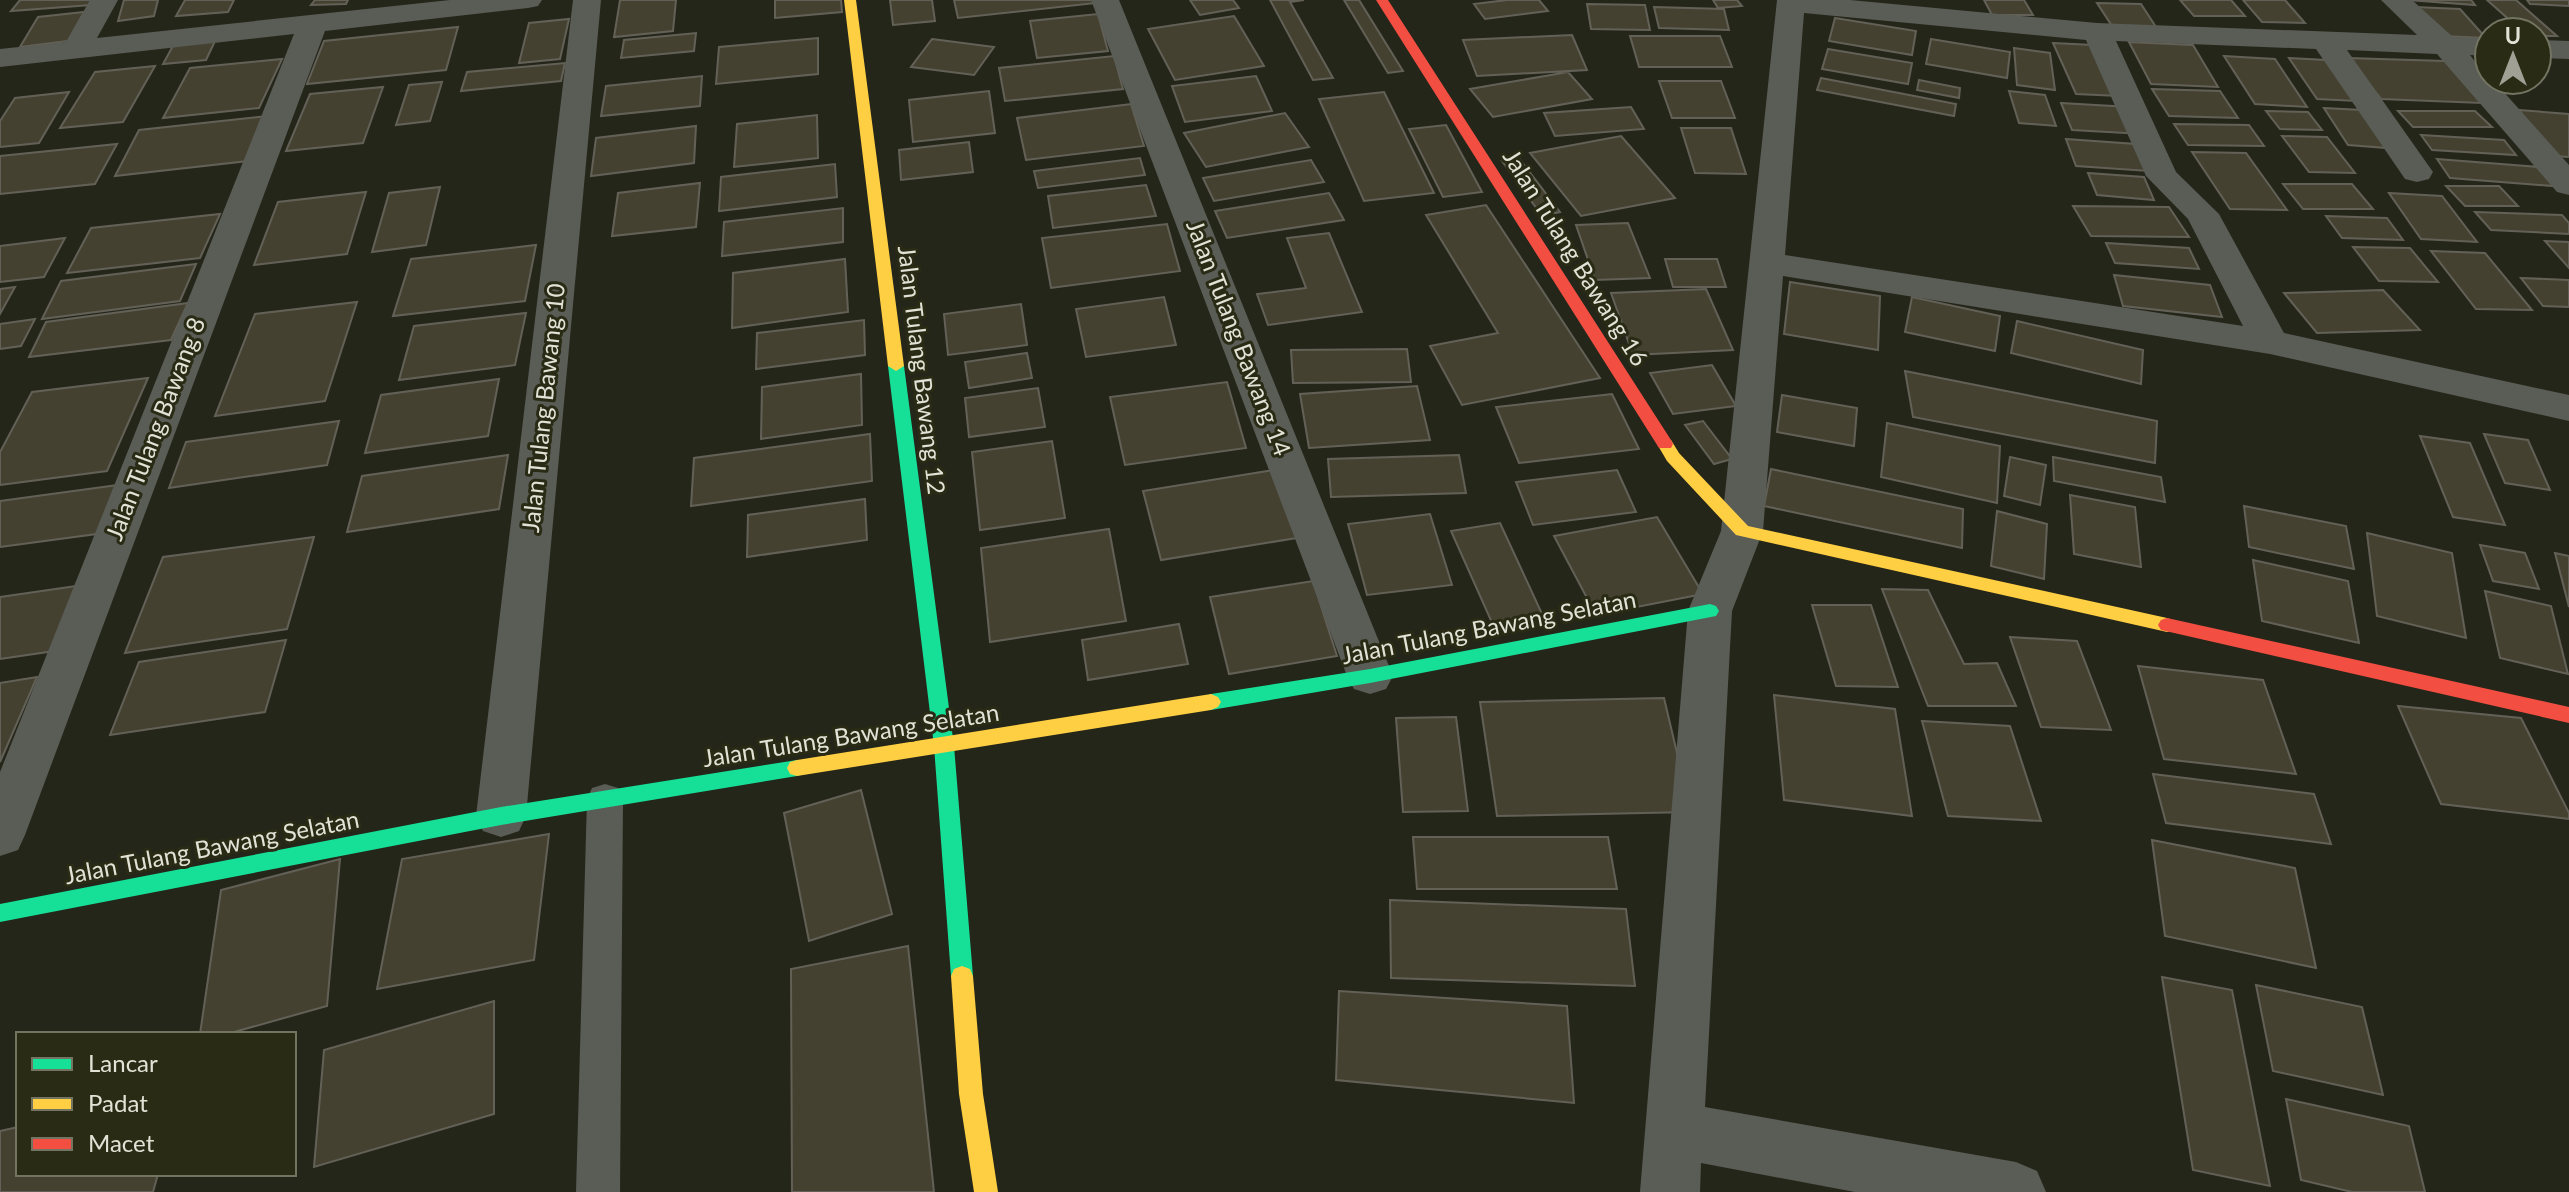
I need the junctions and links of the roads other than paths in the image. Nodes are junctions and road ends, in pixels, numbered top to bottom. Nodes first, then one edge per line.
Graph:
1 (104, 0) edge
2 (528, 0) edge
3 (587, 0) edge
4 (850, 0) edge
5 (1105, 0) edge
6 (1382, 0) edge
7 (2395, 0) edge
8 (1791, 2) edge
9 (371, 9) edge
10 (313, 24) junction
11 (2097, 32) junction
12 (2324, 39) junction
13 (2445, 45) junction
14 (2473, 46) edge
15 (76, 50) junction
16 (10, 57) edge
17 (0, 87) edge
18 (2417, 172) dead end
19 (2566, 177) edge
20 (1768, 263) junction
21 (2270, 342) junction
22 (2569, 408) edge
23 (1742, 531) junction
24 (1710, 611) junction
25 (1370, 676) junction
26 (2569, 715) edge
27 (944, 746) junction
28 (605, 799) junction
29 (501, 816) junction
30 (0, 835) edge
31 (0, 913) edge
32 (1675, 1130) junction
33 (598, 1192) edge
34 (986, 1192) edge
35 (1670, 1192) edge
36 (2016, 1192) edge

1 - 15 street
2 - 9 street
3 - 29 street, Jalan Tulang Bawang 10
4 - 27 street, Jalan Tulang Bawang 12
5 - 25 street, Jalan Tulang Bawang 14
6 - 23 street, Jalan Tulang Bawang 16
7 - 13 street
8 - 11 street
8 - 20 street
9 - 10 street
10 - 15 street
10 - 30 street, Jalan Tulang Bawang 8
11 - 12 street
11 - 21 street
12 - 13 street
12 - 18 street
13 - 14 street
13 - 19 street
15 - 16 street
16 - 17 street
20 - 21 street
20 - 23 street
21 - 22 street
23 - 24 street
23 - 26 street
24 - 25 street, Jalan Tulang Bawang Selatan
24 - 32 street
25 - 27 street, Jalan Tulang Bawang Selatan
27 - 28 street, Jalan Tulang Bawang Selatan
27 - 34 street, Jalan Tulang Bawang 12
28 - 29 street, Jalan Tulang Bawang Selatan
28 - 33 lane
29 - 31 street, Jalan Tulang Bawang Selatan
32 - 35 street
32 - 36 street

